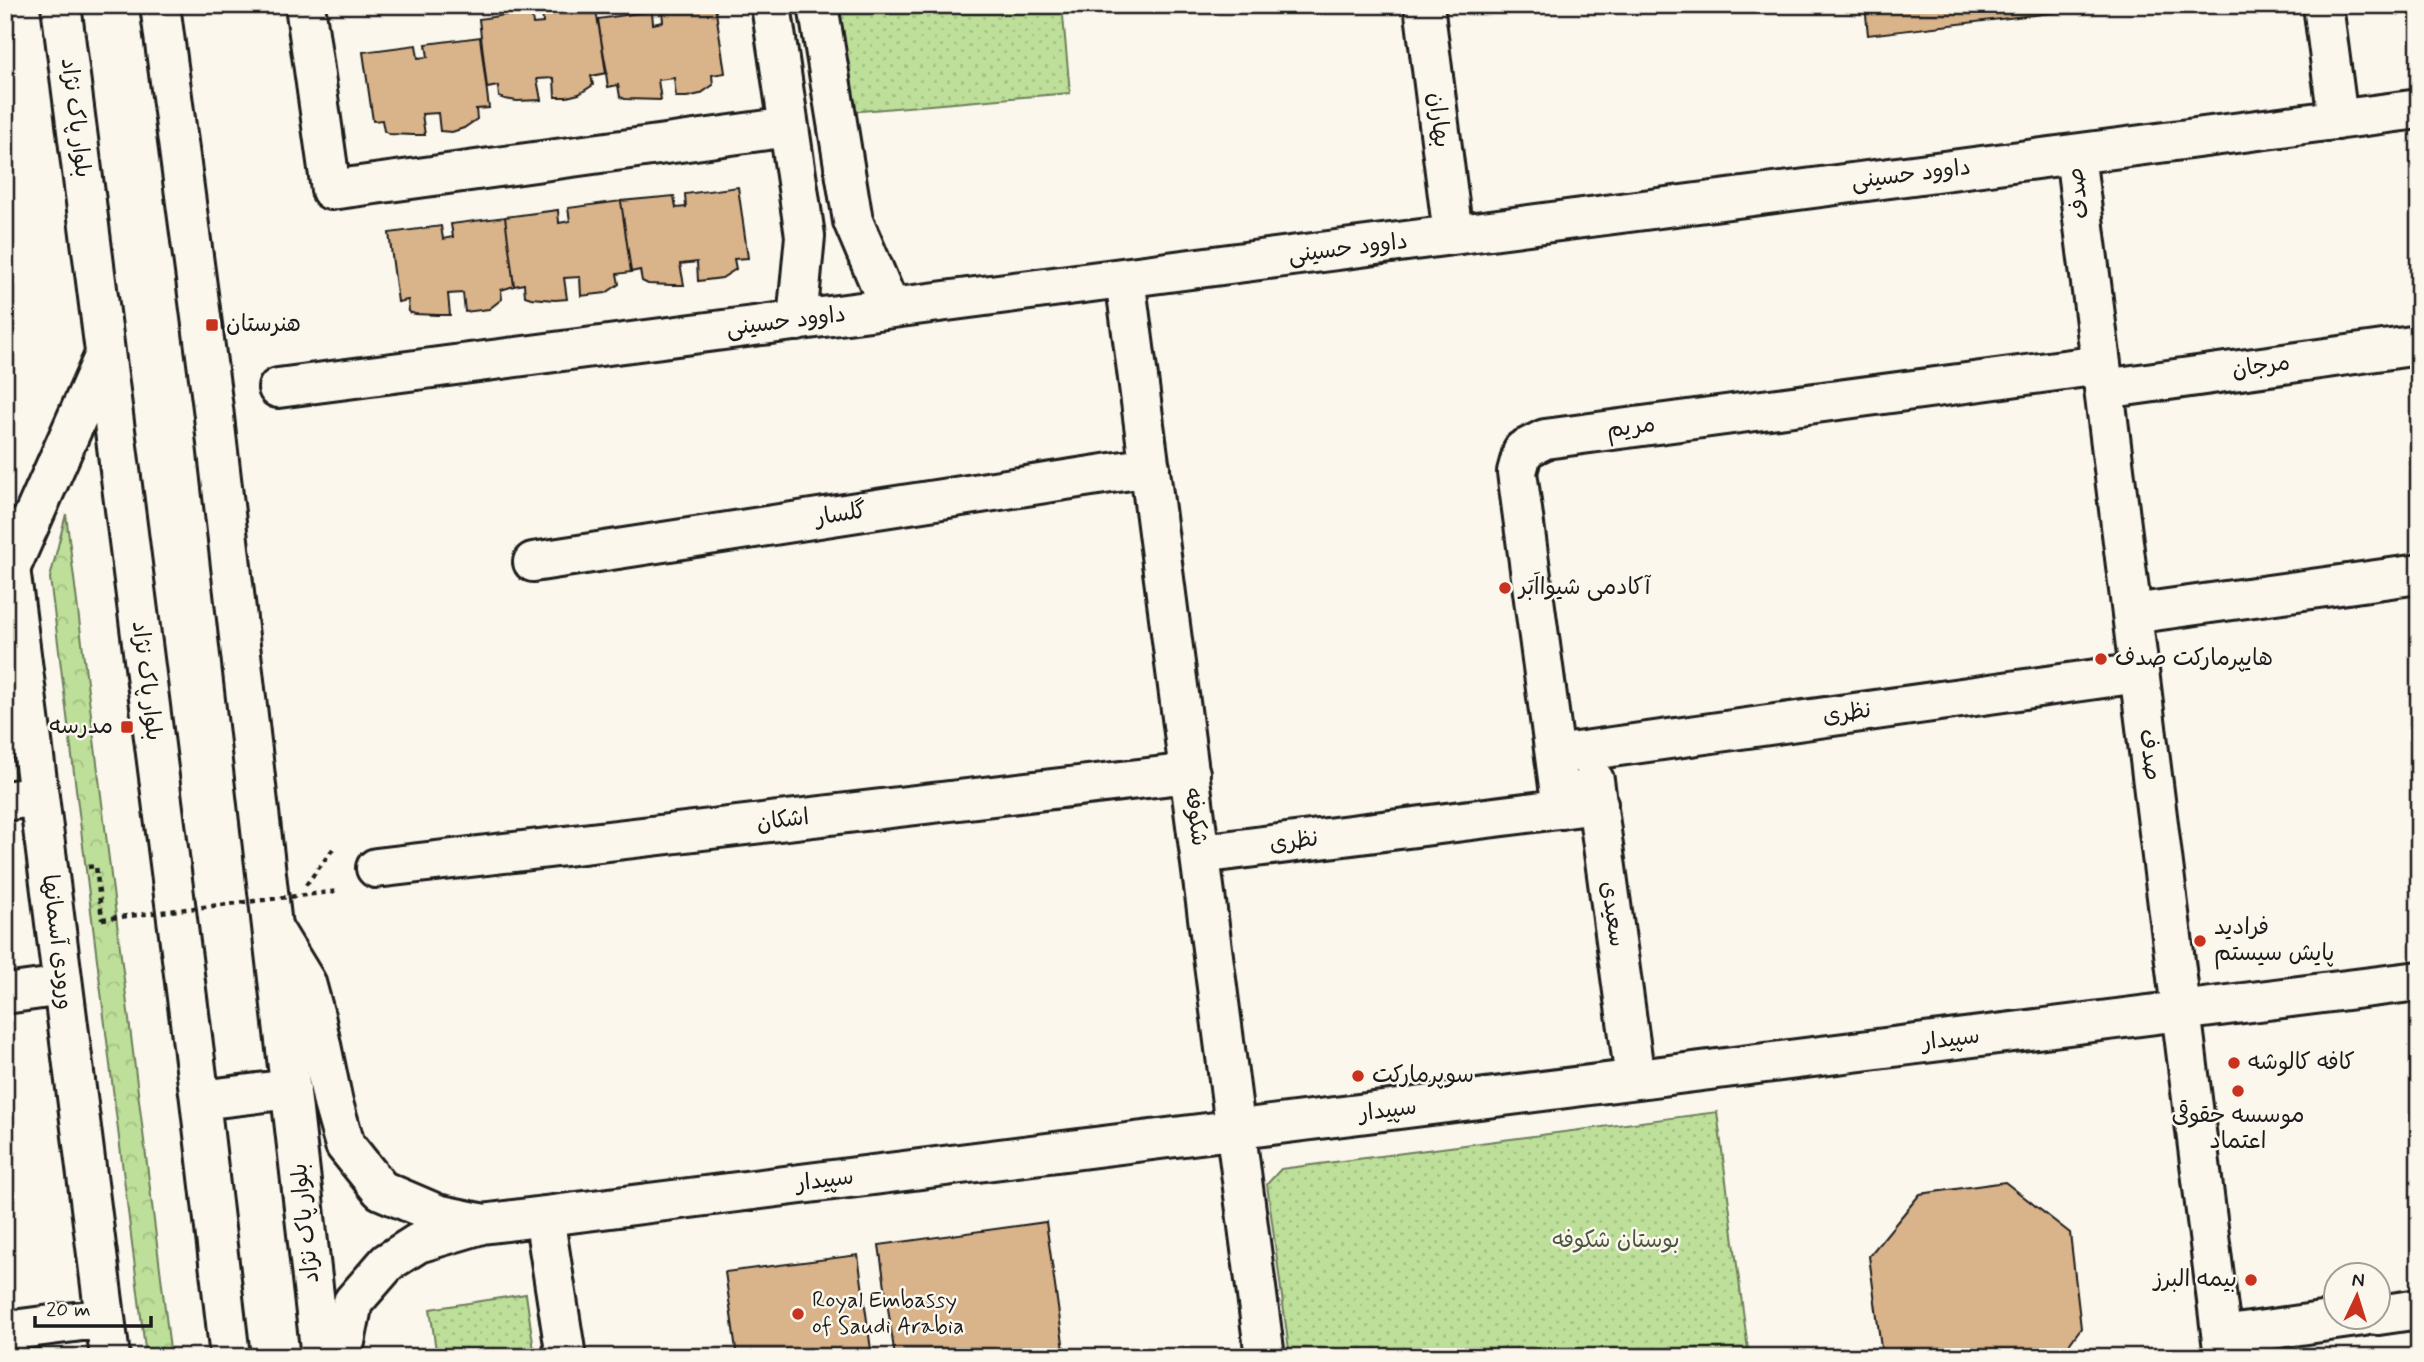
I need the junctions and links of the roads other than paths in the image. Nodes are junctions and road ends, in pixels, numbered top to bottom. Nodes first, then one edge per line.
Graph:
1 (305, 5) edge
2 (771, 5) edge
3 (818, 5) edge
4 (1423, 5) edge
5 (2323, 5) edge
6 (155, 11) edge
7 (70, 15) edge
8 (2419, 109) edge
9 (2338, 120) junction
10 (789, 127) junction
11 (2075, 154) junction
12 (1452, 235) junction
13 (1125, 278) junction
14 (890, 308) junction
15 (797, 321) junction
16 (2419, 345) edge
17 (104, 357) junction
18 (2102, 377) junction
19 (278, 388) dead end
20 (1150, 467) junction
21 (5, 528) edge
22 (533, 562) dead end
23 (10, 569) junction
24 (2419, 574) edge
25 (2132, 614) junction
26 (2139, 673) junction
27 (1573, 752) junction
28 (1190, 773) junction
29 (22, 798) edge
30 (1580, 807) junction
31 (1200, 854) junction
32 (376, 868) dead end
33 (273, 929) junction
34 (2419, 982) edge
35 (63, 986) junction
36 (5, 994) edge
37 (2181, 1011) junction
38 (1635, 1080) junction
39 (291, 1089) junction
40 (200, 1100) junction
41 (1235, 1130) junction
42 (544, 1216) junction
43 (482, 1224) junction
44 (2419, 1309) edge
45 (2392, 1313) edge
46 (105, 1318) junction
47 (2322, 1326) edge
48 (5, 1331) edge
49 (2223, 1346) edge
50 (110, 1357) edge
51 (230, 1357) edge
52 (321, 1357) edge
53 (342, 1357) edge
54 (566, 1357) edge
55 (1265, 1357) edge

1 - 10 street
2 - 10 street
3 - 14 street
4 - 12 street, بهاران
5 - 9 street
6 - 33 street, بلوار پاک نژاد
7 - 17 street, بلوار پاک نژاد
8 - 9 street, داوود حسینی
9 - 11 street, داوود حسینی
10 - 15 street
11 - 12 street, داوود حسینی
11 - 18 street, صدف
12 - 13 street, داوود حسینی
13 - 14 street, داوود حسینی
13 - 20 street, شکوفه
14 - 15 street, داوود حسینی
15 - 19 street, داوود حسینی
16 - 18 street, مرجان
17 - 23 street
17 - 40 street, بلوار پاک نژاد
18 - 25 street, صدف
18 - 27 street, مریم
20 - 22 street, گلسار
20 - 28 street, شکوفه
21 - 23 street, ورودی آسمانها
23 - 29 street, ورودی آسمانها
24 - 25 street
25 - 26 street, صدف
26 - 27 street, نظری
26 - 37 street, صدف
27 - 30 street, سعیدی
28 - 31 street, شکوفه
28 - 32 street, اشکان
29 - 35 street, ورودی آسمانها
30 - 31 street, نظری
30 - 38 street, سعیدی
31 - 41 street, شکوفه
33 - 39 street, بلوار پاک نژاد
33 - 43 street
34 - 37 street, سپیدار
35 - 36 street
35 - 46 street, ورودی آسمانها
37 - 38 street, سپیدار
37 - 49 street, صدف
38 - 41 street, سپیدار
39 - 40 street
39 - 52 street, بلوار پاک نژاد
40 - 51 street, بلوار پاک نژاد
41 - 42 street, سپیدار
41 - 55 street, شکوفه
42 - 43 street, سپیدار
42 - 54 street
43 - 53 street
44 - 45 street
46 - 48 street
46 - 50 street, ورودی آسمانها
47 - 49 street

